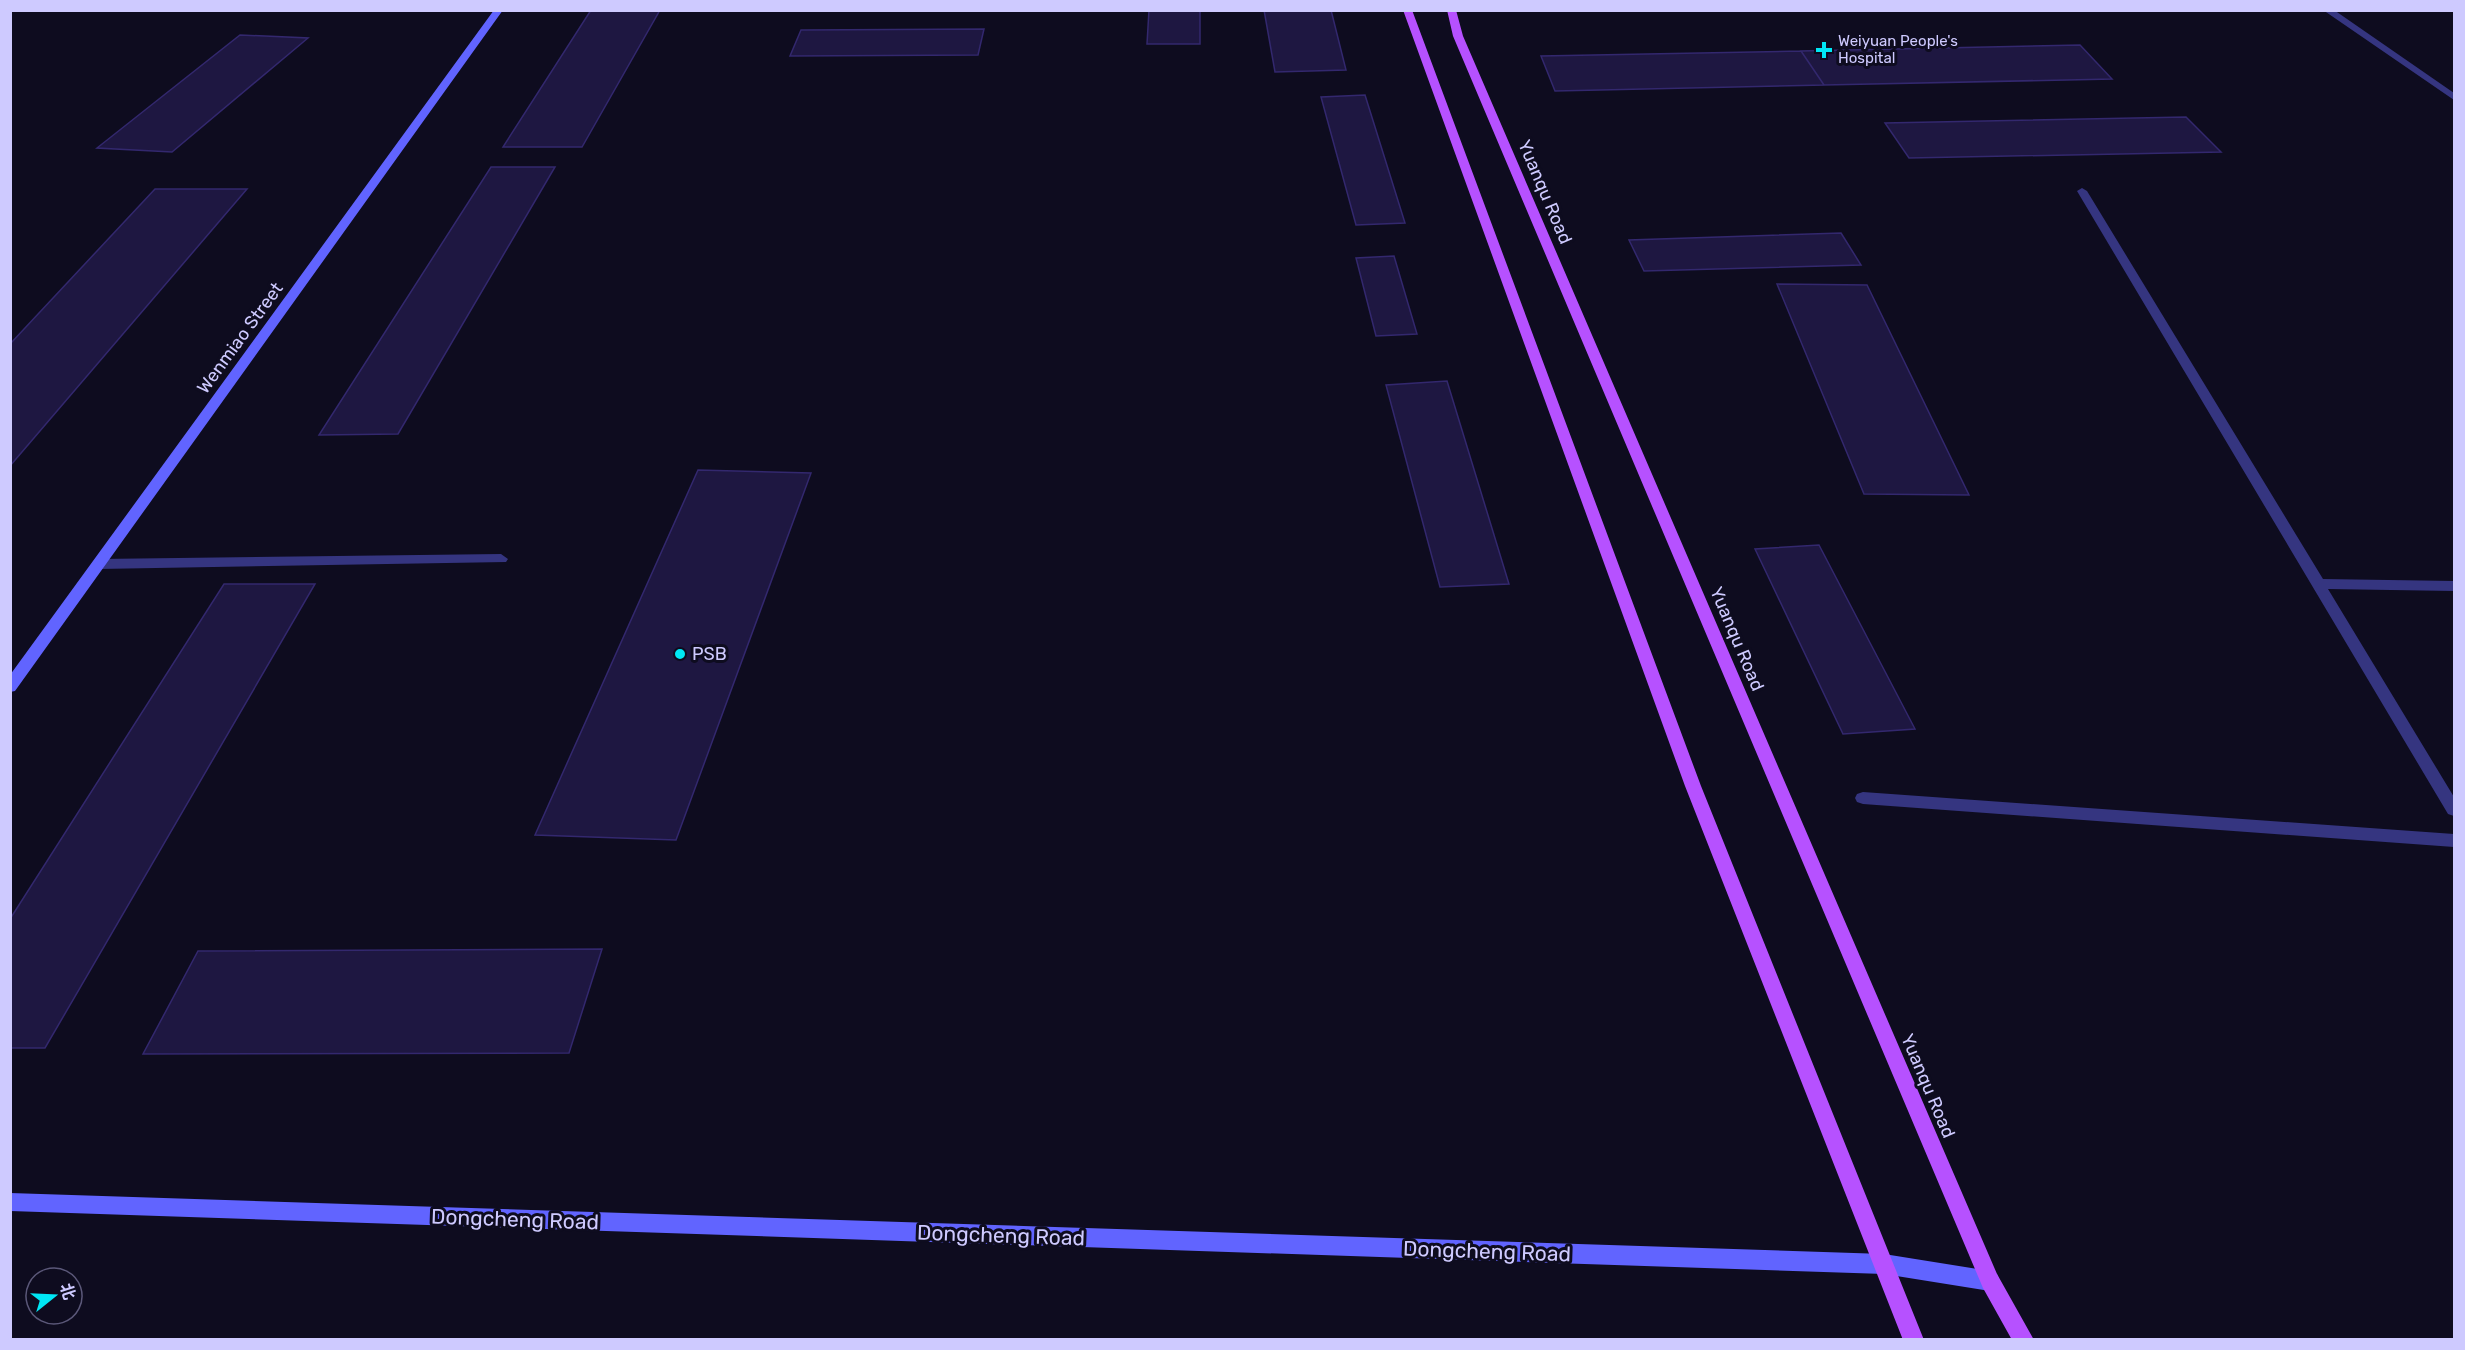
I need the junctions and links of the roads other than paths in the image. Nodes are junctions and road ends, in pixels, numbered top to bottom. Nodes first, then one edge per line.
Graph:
1 (499, 10) edge
2 (1407, 10) edge
3 (1451, 10) edge
4 (2327, 10) edge
5 (2454, 97) edge
6 (2082, 191) dead end
7 (501, 559) dead end
8 (99, 564) junction
9 (2318, 585) junction
10 (2454, 586) edge
11 (10, 687) edge
12 (1863, 798) dead end
13 (2454, 810) edge
14 (2454, 841) edge
15 (10, 1202) edge
16 (1884, 1264) junction
17 (1990, 1281) junction
18 (1914, 1340) edge
19 (2024, 1340) edge

1 - 8 main road, Wenmiao Street
2 - 16 main road
3 - 17 main road, Yuanqu Road
4 - 5 street
6 - 9 street
7 - 8 street
8 - 11 main road, Wenmiao Street
9 - 10 street
9 - 13 street
12 - 14 street
15 - 16 main road, Dongcheng Road
16 - 17 main road, Dongcheng Road
16 - 18 main road
17 - 19 main road, Yuanqu Road

